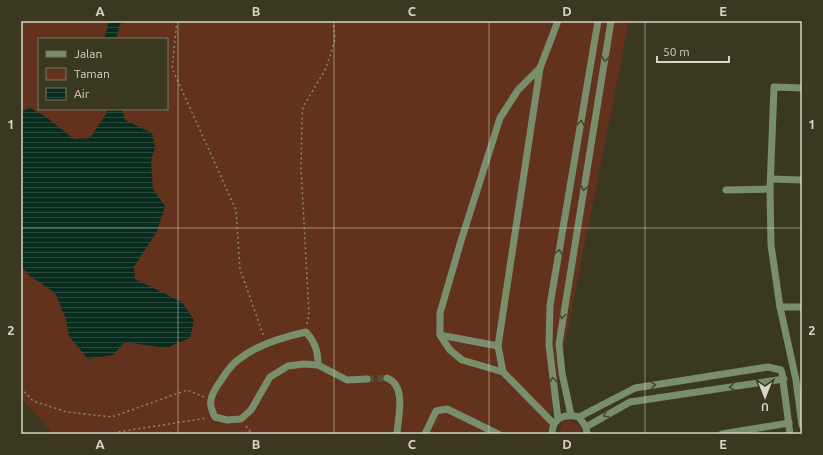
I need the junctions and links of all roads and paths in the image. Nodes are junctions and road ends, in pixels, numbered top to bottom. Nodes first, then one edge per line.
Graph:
1 (177, 21) edge
2 (333, 21) edge
3 (558, 21) edge
4 (598, 21) edge
5 (612, 21) edge
6 (540, 68) junction
7 (802, 88) edge
8 (771, 179) junction
9 (802, 180) edge
10 (770, 189) junction
11 (726, 190) dead end
12 (780, 307) junction
13 (802, 307) edge
14 (306, 332) junction
15 (440, 335) junction
16 (266, 344) junction
17 (498, 346) junction
18 (318, 364) junction
19 (502, 372) junction
20 (387, 378) dead end
21 (367, 379) tunnel mouth
22 (784, 379) junction
23 (21, 388) edge
24 (210, 399) junction
25 (571, 415) junction
26 (215, 417) junction
27 (579, 417) junction
28 (241, 419) junction
29 (556, 421) junction
30 (789, 423) junction
31 (802, 425) edge
32 (587, 432) edge
33 (428, 433) edge
34 (114, 434) edge
35 (252, 434) edge
36 (397, 434) edge
37 (498, 434) edge
38 (552, 434) edge
39 (722, 434) edge
40 (790, 434) edge

1 - 16 path
2 - 14 path
3 - 6 street
29 -> 4 street
5 -> 25 street
6 - 15 street
6 - 17 street
7 - 8 street
8 - 9 street
8 - 10 street
10 - 11 street
10 - 12 street
12 - 13 street
12 - 31 street
14 - 16 street
14 - 18 street
15 - 17 street
15 - 19 street
16 - 24 street
17 - 19 street
18 - 21 street
18 - 28 street
19 - 29 street
20 - 36 street
27 -> 22 street
22 - 30 street
22 -> 32 street
23 - 24 path
24 - 26 street
25 - 27 street
25 - 29 street
26 - 28 street
26 - 34 path
27 - 32 street
28 - 35 path
29 - 38 street
30 - 39 street
30 - 40 street
33 - 37 street

